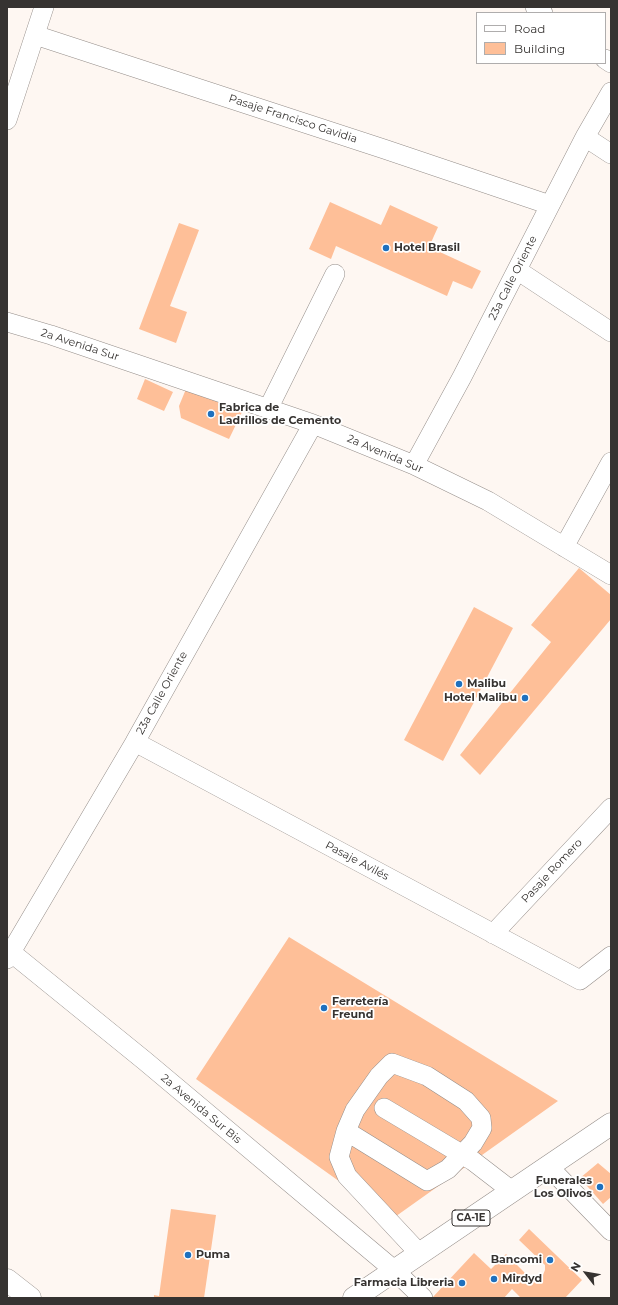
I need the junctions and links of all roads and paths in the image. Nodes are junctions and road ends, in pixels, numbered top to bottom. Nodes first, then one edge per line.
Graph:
1 (44, 7) edge
2 (35, 35) junction
3 (611, 92) edge
4 (7, 120) edge
5 (585, 137) junction
6 (611, 154) edge
7 (550, 205) junction
8 (517, 270) junction
9 (335, 274) dead end
10 (7, 322) edge
11 (611, 332) edge
12 (268, 409) junction
13 (314, 424) junction
14 (611, 462) edge
15 (414, 465) junction
16 (564, 547) junction
17 (611, 575) edge
18 (135, 742) junction
19 (611, 808) edge
20 (493, 934) junction
21 (8, 953) edge
22 (611, 956) edge
23 (384, 1108) dead end
24 (611, 1124) edge
25 (346, 1131) junction
26 (462, 1155) junction
27 (548, 1166) junction
28 (512, 1191) junction
29 (611, 1231) edge
30 (419, 1253) junction
31 (394, 1270) junction
32 (7, 1280) edge
33 (20, 1296) edge
34 (354, 1298) edge
35 (422, 1298) edge

1 - 2 street
2 - 4 street
2 - 7 street, Pasaje Francisco Gavidia
3 - 5 street, 23a Calle Oriente
5 - 6 street
5 - 7 street, 23a Calle Oriente
7 - 8 street, 23a Calle Oriente
8 - 11 street
8 - 15 street, 23a Calle Oriente
9 - 12 street
10 - 12 street, 2a Avenida Sur
12 - 13 street, 2a Avenida Sur
13 - 15 street, 2a Avenida Sur
13 - 18 street, 23a Calle Oriente
14 - 16 street
15 - 16 street, 2a Avenida Sur
16 - 17 street, 2a Avenida Sur
18 - 20 street, Pasaje Avilés
18 - 21 street, 23a Calle Oriente
19 - 20 street, Pasaje Romero
20 - 22 street, Pasaje Avilés
21 - 31 street, 2a Avenida Sur Bis
23 - 26 street
24 - 27 main road, CA-1E
25 - 26 street
25 - 26 street
25 - 30 street
26 - 28 street
27 - 28 main road, CA-1E
27 - 29 street
28 - 30 main road, CA-1E
30 - 31 main road, CA-1E
31 - 34 main road, CA-1E
31 - 35 street, 2a Avenida Sur Bis
32 - 33 main road

